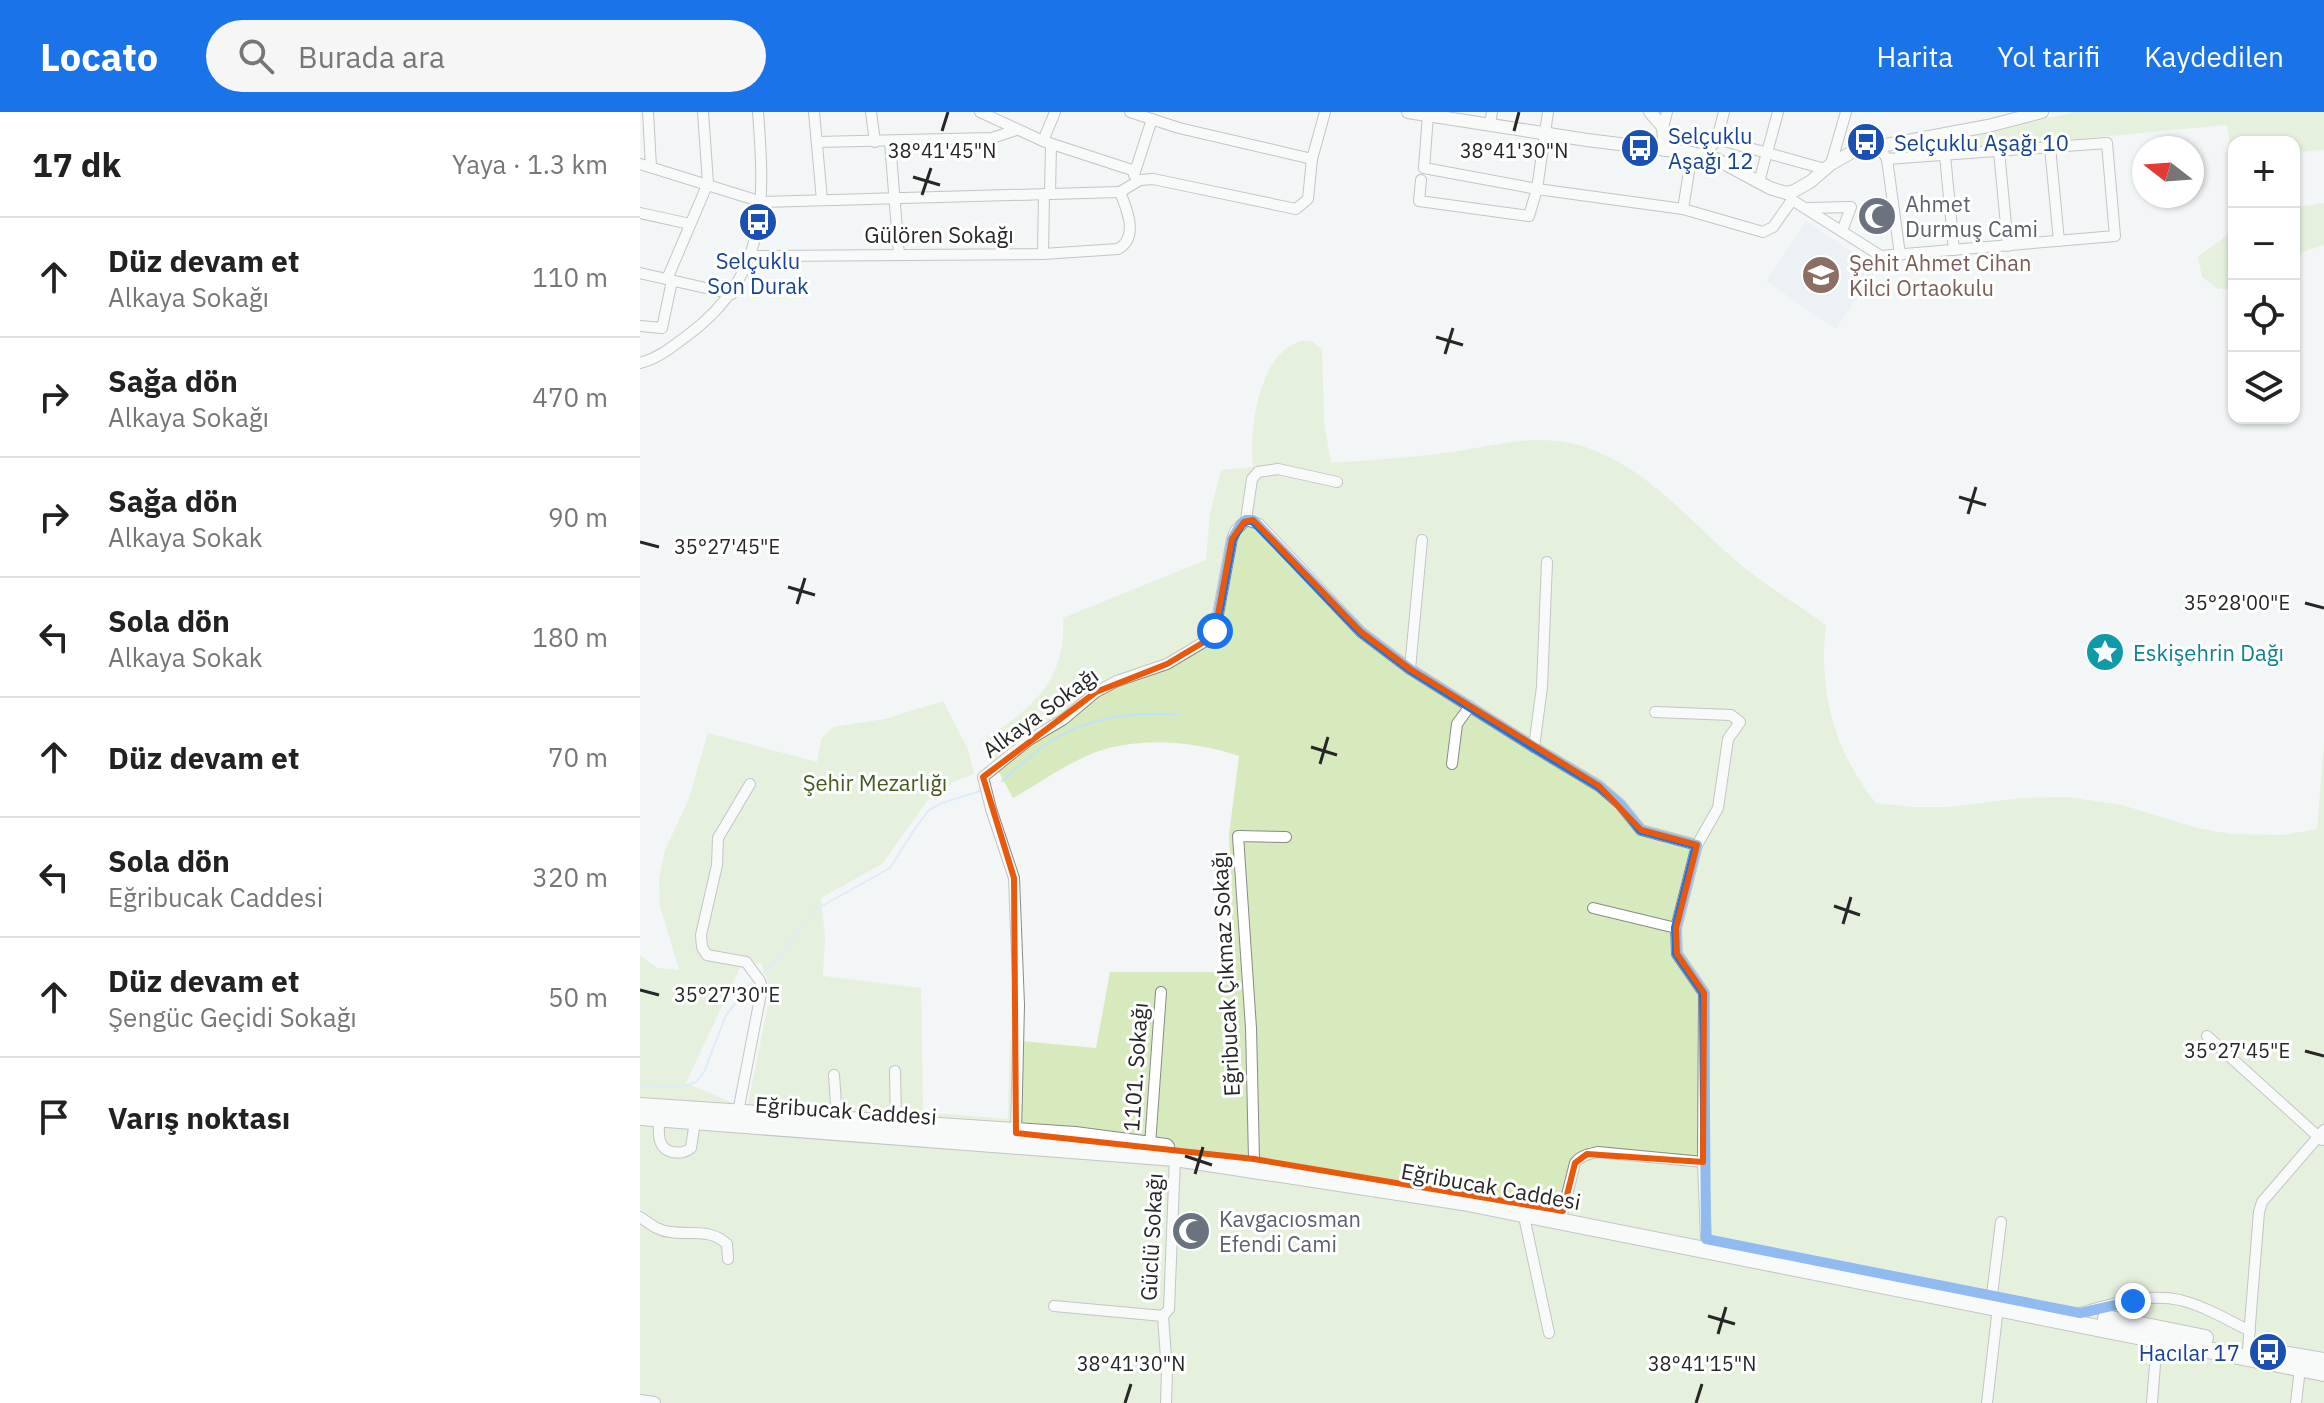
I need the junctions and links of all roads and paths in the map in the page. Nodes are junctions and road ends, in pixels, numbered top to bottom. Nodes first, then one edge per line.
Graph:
1 (648, 112) edge
2 (703, 112) edge
3 (758, 112) edge
4 (814, 112) edge
5 (871, 112) edge
6 (980, 112) edge
7 (1055, 112) edge
8 (1130, 112) edge
9 (1325, 112) edge
10 (1408, 112) edge
11 (1548, 112) edge
12 (1650, 112) edge
13 (1667, 112) edge
14 (1724, 112) edge
15 (1778, 112) edge
16 (1846, 112) edge
17 (2042, 112) edge
18 (1434, 114) edge
19 (1491, 118) edge
20 (1152, 119) junction
21 (1663, 127) junction
22 (1016, 130) junction
23 (1544, 133) junction
24 (1717, 139) junction
25 (817, 142) junction
26 (875, 142) junction
27 (890, 142) junction
28 (1047, 143) junction
29 (1879, 146) junction
30 (2050, 147) junction
31 (1665, 150) junction
32 (1999, 151) junction
33 (1767, 152) junction
34 (1698, 155) junction
35 (1945, 155) junction
36 (1312, 159) junction
37 (1887, 159) junction
38 (646, 165) edge
39 (1828, 167) junction
40 (1135, 171) junction
41 (1421, 180) dead end
42 (1759, 182) junction
43 (708, 183) junction
44 (1131, 183) junction
45 (1537, 189) junction
46 (1120, 192) junction
47 (1047, 194) junction
48 (1791, 196) junction
49 (896, 198) junction
50 (822, 200) junction
51 (762, 202) junction
52 (1805, 208) junction
53 (1683, 209) junction
54 (640, 213) edge
55 (690, 224) junction
56 (1842, 231) junction
57 (2059, 241) junction
58 (2008, 246) junction
59 (1954, 250) junction
60 (1043, 254) junction
61 (899, 255) junction
62 (1900, 255) junction
63 (751, 256) junction
64 (640, 273) edge
65 (670, 280) junction
66 (732, 294) junction
67 (640, 326) edge
68 (640, 363) edge
69 (1337, 482) dead end
70 (1246, 520) junction
71 (1422, 540) dead end
72 (1547, 562) dead end
73 (1410, 669) junction
74 (1470, 706) junction
75 (1655, 712) dead end
76 (1534, 747) junction
77 (1452, 764) dead end
78 (750, 784) dead end
79 (1286, 837) dead end
80 (1697, 845) junction
81 (1593, 908) dead end
82 (1676, 928) junction
83 (1161, 992) dead end
84 (2207, 1036) dead end
85 (895, 1071) dead end
86 (834, 1075) dead end
87 (640, 1106) edge
88 (738, 1112) junction
89 (640, 1117) edge
90 (659, 1118) junction
91 (837, 1119) junction
92 (695, 1121) junction
93 (896, 1124) junction
94 (1016, 1133) junction
95 (2322, 1136) edge
96 (1150, 1145) junction
97 (1175, 1158) junction
98 (1254, 1159) junction
99 (1703, 1162) junction
100 (1563, 1211) junction
101 (1523, 1212) junction
102 (640, 1217) edge
103 (2001, 1222) dead end
104 (1706, 1239) junction
105 (728, 1259) dead end
106 (1995, 1301) junction
107 (1054, 1306) dead end
108 (2080, 1313) junction
109 (1163, 1316) junction
110 (2250, 1331) junction
111 (1549, 1333) dead end
112 (2157, 1339) junction
113 (2248, 1349) junction
114 (2324, 1361) edge
115 (2300, 1368) junction
116 (2324, 1373) edge
117 (640, 1401) edge
118 (654, 1403) edge
119 (1166, 1403) edge
120 (1987, 1403) edge
121 (2152, 1403) edge
122 (2296, 1403) edge

1 - 38 street
2 - 43 street
3 - 51 street
4 - 25 street
5 - 26 street
6 - 22 street
7 - 28 street
8 - 20 street
9 - 36 street
10 - 18 street
11 - 23 street
12 - 21 street
13 - 21 street
14 - 24 street
15 - 33 street
16 - 39 street
17 - 29 street
18 - 19 street
18 - 45 street
19 - 23 street
20 - 36 street
20 - 40 street
21 - 31 street
22 - 27 street
22 - 28 street
23 - 31 street
23 - 45 street
24 - 33 street
24 - 34 street
25 - 26 street
25 - 50 street
26 - 27 street
27 - 49 street
28 - 40 street
28 - 47 street
29 - 37 street
29 - 39 street
30 - 32 street
30 - 57 street
30 - 57 street
31 - 34 street
32 - 35 street
32 - 58 street
33 - 39 street
33 - 42 street
34 - 42 street
34 - 53 street
35 - 37 street
35 - 59 street
36 - 44 street
37 - 62 street
38 - 43 street
39 - 48 street
40 - 44 street
41 - 45 street
42 - 48 street
43 - 51 street
43 - 55 street
44 - 46 street
45 - 53 street
46 - 47 street
46 - 60 street, Gülören Sokağı
47 - 49 street
47 - 60 street
48 - 52 street
48 - 53 street
49 - 50 street
49 - 61 street
50 - 51 street
51 - 63 street
52 - 56 street
52 - 56 street
54 - 55 street
55 - 65 street
56 - 62 street
57 - 58 street
58 - 59 street
59 - 62 street
60 - 61 street, Gülören Sokağı
61 - 63 street, Gülören Sokağı
63 - 66 street
64 - 65 street
65 - 66 street
65 - 67 street
66 - 68 street
69 - 70 street
70 - 73 street
70 - 94 street, Alkaya Sokağı
71 - 73 street
72 - 76 street
73 - 74 street
74 - 76 street
74 - 77 street
75 - 80 street
76 - 80 street
78 - 88 street
79 - 98 street, Eğribucak Çıkmaz Sokağı
80 - 82 street
81 - 82 street
82 - 99 street
83 - 96 street, 1101. Sokağı
84 - 95 street
85 - 93 street
86 - 91 street
87 - 88 main road, Eğribucak Caddesi
88 - 91 main road, Eğribucak Caddesi
89 - 90 main road, Eğribucak Caddesi
90 - 92 main road, Eğribucak Caddesi
90 - 92 street
91 - 93 main road, Eğribucak Caddesi
92 - 97 main road, Eğribucak Caddesi
93 - 94 main road, Eğribucak Caddesi
94 - 96 main road, Eğribucak Caddesi
95 - 110 street
96 - 98 main road, Eğribucak Caddesi
97 - 101 main road, Eğribucak Caddesi
97 - 109 street, Güclü Sokağı
98 - 100 main road, Eğribucak Caddesi
99 - 100 street
99 - 104 street
100 - 104 main road, Eğribucak Caddesi
101 - 106 main road, Eğribucak Caddesi
101 - 111 street
102 - 105 street
103 - 106 street
104 - 106 main road, Eğribucak Caddesi
106 - 108 main road, Eğribucak Caddesi
106 - 112 main road, Eğribucak Caddesi
106 - 120 street
107 - 109 street, Güclü Sokağı
108 - 110 street
108 - 113 main road, Eğribucak Caddesi
109 - 119 street, Güclü Sokağı
110 - 113 street
112 - 115 main road, Eğribucak Caddesi
112 - 121 street
113 - 114 main road, Eğribucak Caddesi
115 - 116 main road, Eğribucak Caddesi
115 - 122 street
117 - 118 street

